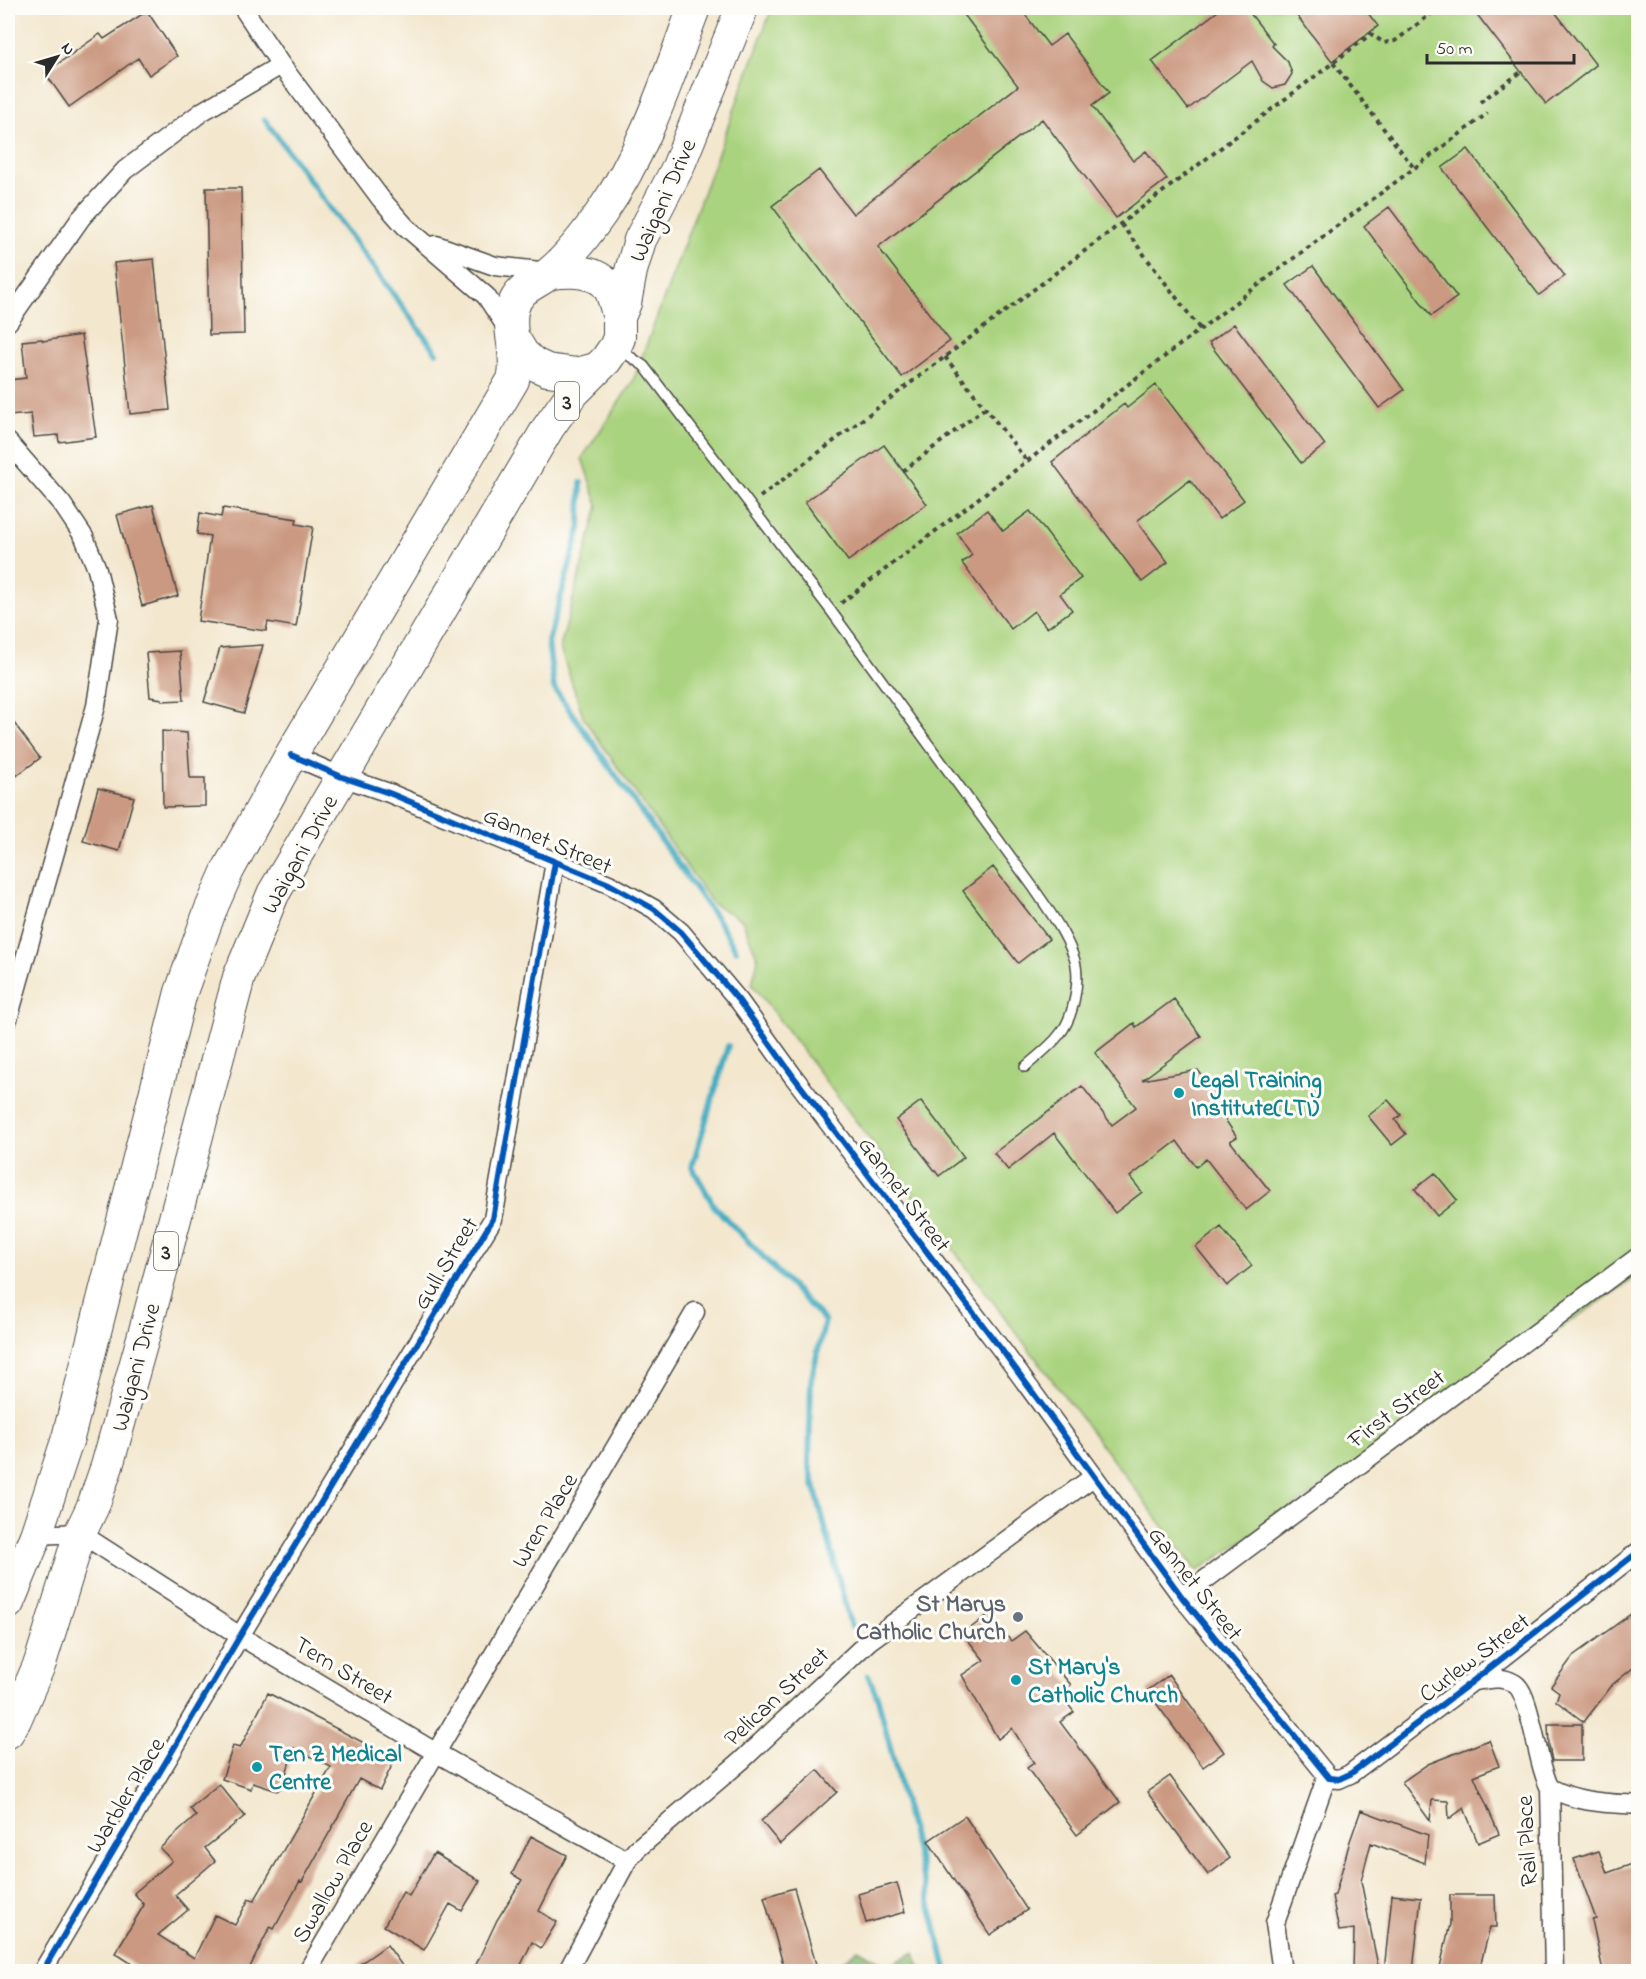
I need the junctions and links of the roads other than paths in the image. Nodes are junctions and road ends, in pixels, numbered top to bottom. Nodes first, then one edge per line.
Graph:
1 (243, 8) edge
2 (694, 8) edge
3 (742, 8) edge
4 (281, 65) junction
5 (423, 241) junction
6 (551, 273) junction
7 (8, 322) edge
8 (512, 336) junction
9 (610, 344) junction
10 (8, 442) edge
11 (291, 755) junction
12 (342, 777) junction
13 (555, 862) junction
14 (8, 1019) edge
15 (1025, 1067) dead end
16 (1638, 1257) edge
17 (695, 1312) dead end
18 (1093, 1477) junction
19 (80, 1533) junction
20 (36, 1535) junction
21 (1638, 1552) edge
22 (1182, 1597) junction
23 (8, 1603) edge
24 (240, 1636) junction
25 (1473, 1681) junction
26 (8, 1732) edge
27 (435, 1752) junction
28 (1326, 1776) junction
29 (1550, 1788) junction
30 (1638, 1805) edge
31 (627, 1861) junction
32 (42, 1971) edge
33 (307, 1971) edge
34 (567, 1971) edge
35 (1282, 1971) edge
36 (1554, 1971) edge

1 - 4 street
2 - 6 highway, Waigani Drive / 3
3 - 9 highway, Waigani Drive / 3
4 - 5 street
4 - 7 street
5 - 6 street
5 - 8 street
6 - 8 highway, Waigani Drive / 3
6 - 9 highway
8 - 9 highway
8 - 11 highway, Waigani Drive / 3
9 - 12 highway, Waigani Drive / 3
9 - 15 lane
10 - 14 street
11 - 12 street, Gannet Street
11 - 20 highway, Waigani Drive / 3
12 - 13 street, Gannet Street
12 - 19 highway, Waigani Drive / 3
13 - 18 street, Gannet Street
13 - 24 street, Gull Street
16 - 22 street, First Street
17 - 27 street, Wren Place
18 - 22 street, Gannet Street
18 - 31 street, Pelican Street
19 - 20 street
19 - 24 street, Tern Street
19 - 26 highway, Waigani Drive / 3
20 - 23 highway, Waigani Drive / 3
21 - 25 street, Curlew Street
22 - 28 street, Gannet Street
24 - 27 street, Tern Street
24 - 32 street, Warbler Place
25 - 28 street, Curlew Street
25 - 29 street, Rail Place
27 - 31 street, Tern Street
27 - 33 street, Swallow Place
28 - 35 street
29 - 30 street
29 - 36 street, Rail Place
31 - 34 street, Pelican Street

